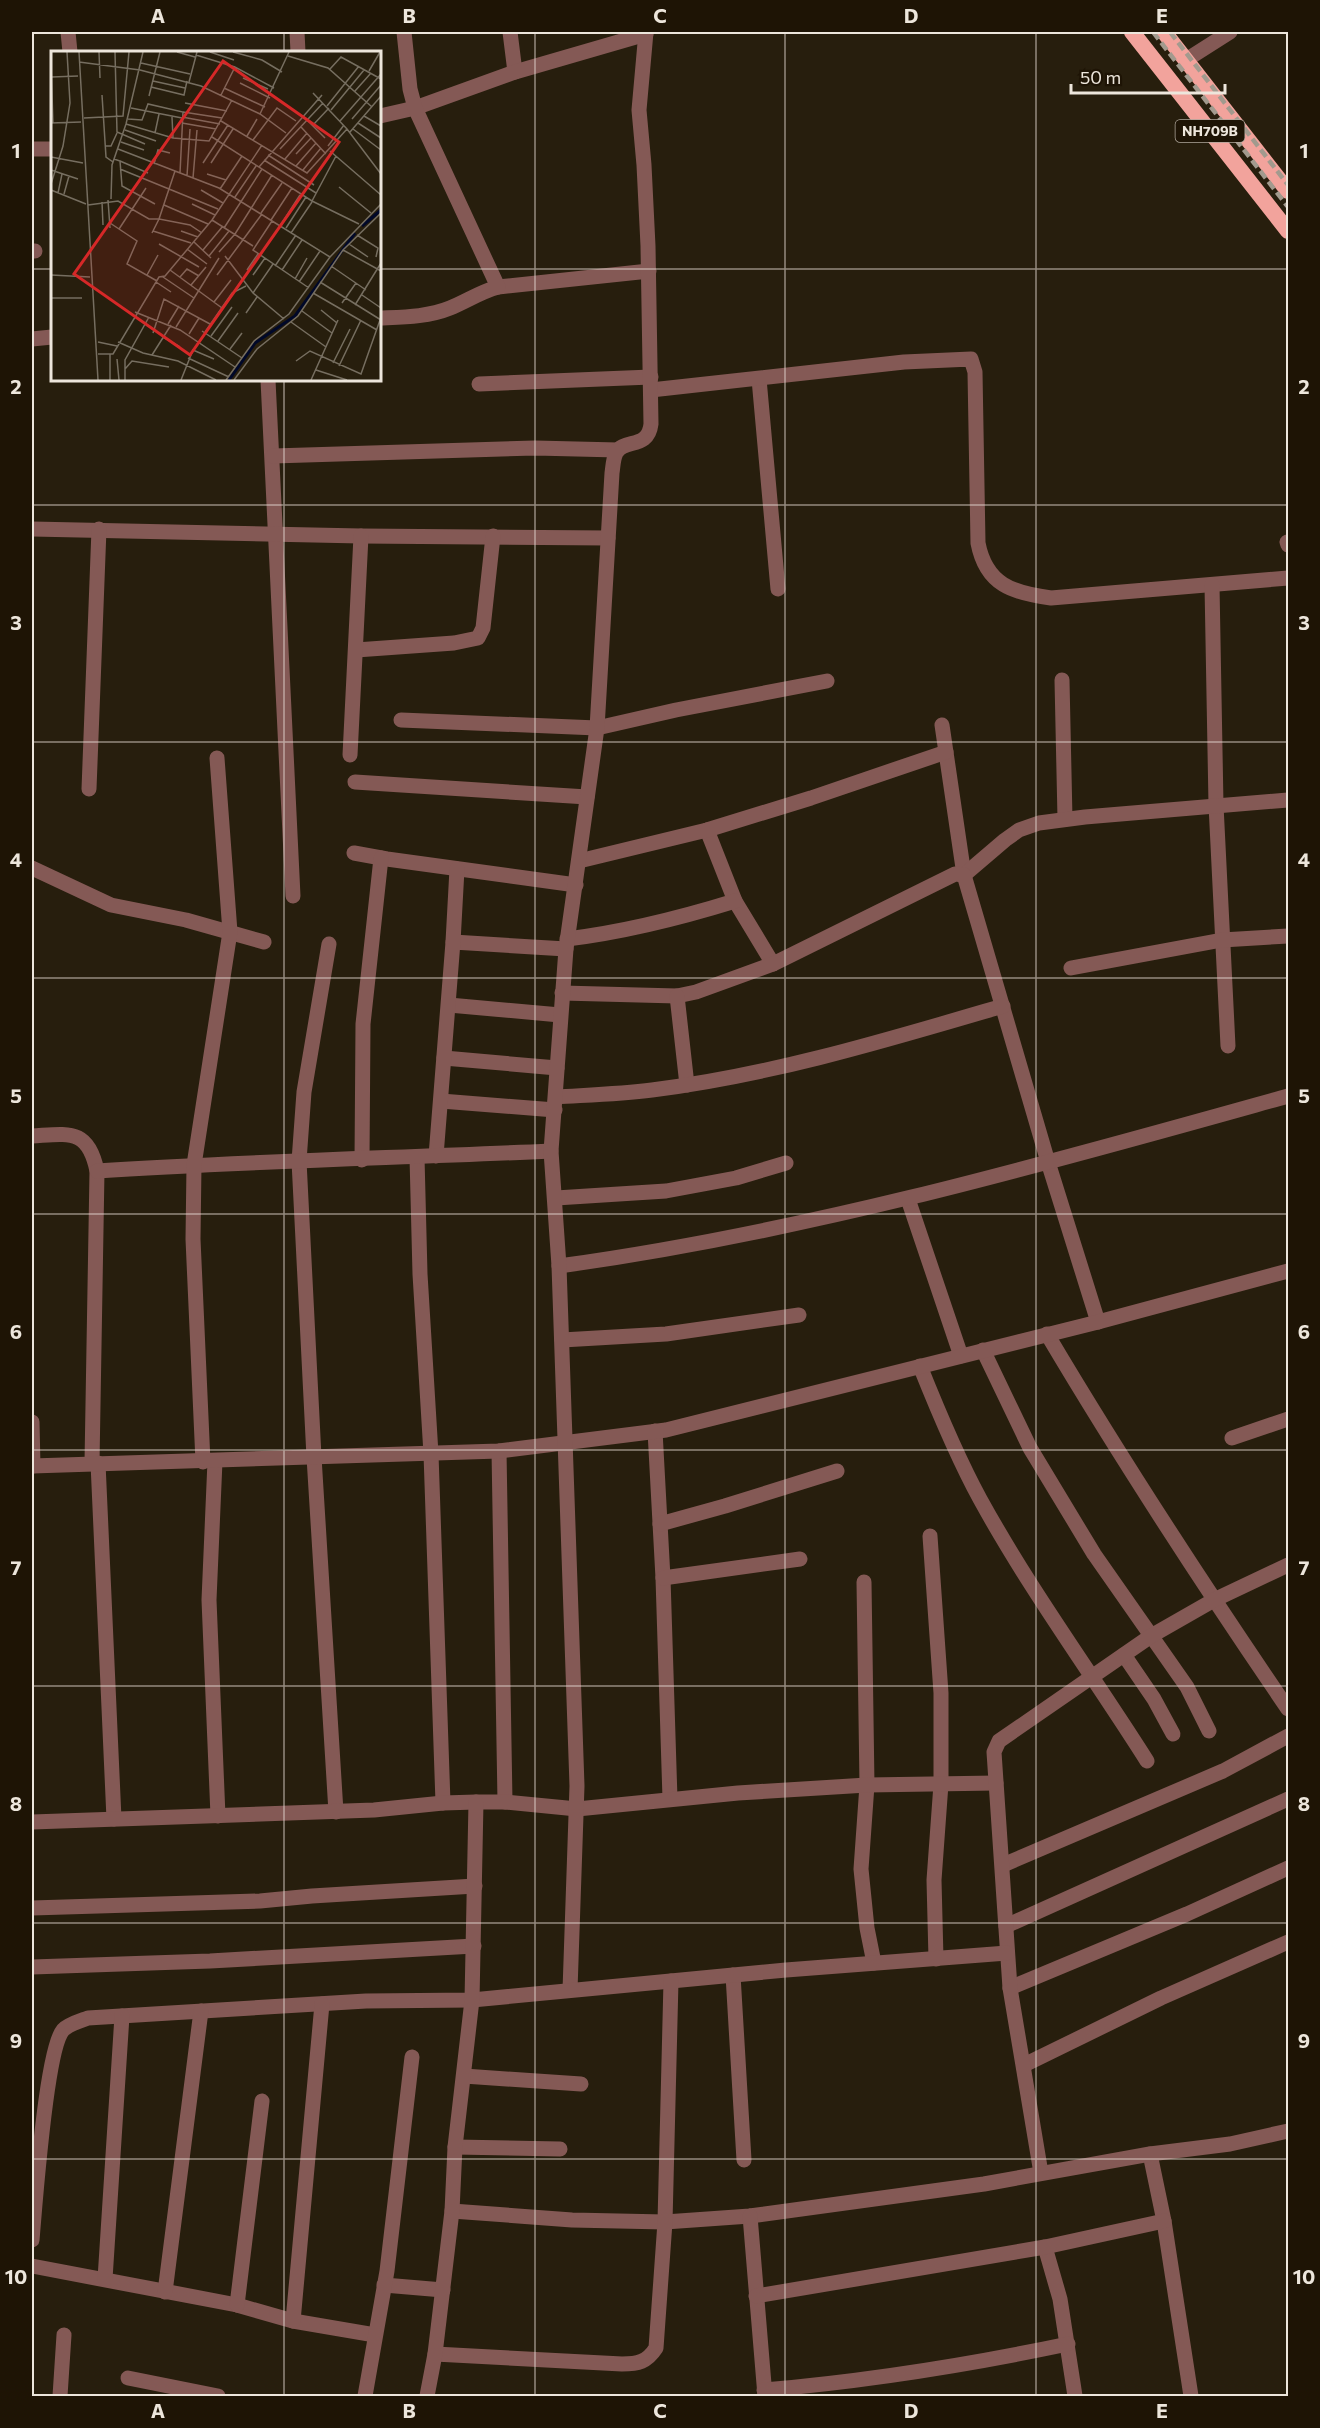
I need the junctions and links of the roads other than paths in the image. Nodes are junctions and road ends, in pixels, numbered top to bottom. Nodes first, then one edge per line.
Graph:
1 (68, 32) edge
2 (297, 32) edge
3 (404, 32) edge
4 (510, 32) edge
5 (1132, 32) edge
6 (1164, 32) edge
7 (1230, 32) edge
8 (646, 33) edge
9 (70, 51) edge
10 (298, 51) edge
11 (1186, 60) junction
12 (515, 72) junction
13 (415, 108) junction
14 (381, 116) edge
15 (32, 149) edge
16 (51, 149) edge
17 (1288, 191) edge
18 (1288, 231) edge
19 (649, 271) junction
20 (498, 287) junction
21 (381, 318) edge
22 (51, 337) edge
23 (32, 339) edge
24 (759, 379) junction
25 (268, 381) edge
26 (651, 383) junction
27 (479, 384) dead end
28 (618, 450) junction
29 (273, 456) junction
30 (32, 529) edge
31 (99, 529) junction
32 (277, 534) junction
33 (362, 536) junction
34 (493, 536) junction
35 (608, 538) junction
36 (1288, 578) edge
37 (1212, 585) junction
38 (778, 589) dead end
39 (356, 650) junction
40 (1062, 680) dead end
41 (827, 681) dead end
42 (401, 720) dead end
43 (942, 725) dead end
44 (597, 728) junction
45 (946, 752) junction
46 (350, 755) dead end
47 (217, 758) dead end
48 (355, 782) dead end
49 (89, 789) dead end
50 (587, 797) junction
51 (1288, 800) edge
52 (1216, 805) junction
53 (1065, 819) junction
54 (707, 830) junction
55 (354, 853) dead end
56 (381, 858) junction
57 (579, 861) junction
58 (32, 868) edge
59 (457, 868) junction
60 (964, 875) junction
61 (576, 885) junction
62 (293, 896) dead end
63 (735, 901) junction
64 (230, 932) junction
65 (1288, 936) edge
66 (1222, 940) junction
67 (264, 942) dead end
68 (453, 942) junction
69 (329, 944) dead end
70 (566, 944) junction
71 (772, 964) junction
72 (1071, 968) dead end
73 (562, 993) junction
74 (677, 996) junction
75 (449, 1005) junction
76 (1003, 1006) junction
77 (560, 1015) junction
78 (1228, 1046) dead end
79 (444, 1058) junction
80 (558, 1068) junction
81 (687, 1085) junction
82 (1288, 1096) edge
83 (441, 1101) junction
84 (556, 1103) junction
85 (32, 1136) edge
86 (551, 1151) junction
87 (436, 1156) junction
88 (417, 1157) junction
89 (362, 1160) junction
90 (299, 1161) junction
91 (1048, 1162) junction
92 (786, 1163) dead end
93 (194, 1165) junction
94 (97, 1171) junction
95 (556, 1198) junction
96 (908, 1199) junction
97 (559, 1266) junction
98 (1288, 1271) edge
99 (799, 1315) dead end
100 (1098, 1322) junction
101 (1047, 1334) junction
102 (562, 1340) junction
103 (982, 1350) junction
104 (961, 1356) junction
105 (920, 1366) junction
106 (1288, 1419) edge
107 (32, 1422) edge
108 (655, 1431) junction
109 (1232, 1438) dead end
110 (566, 1443) junction
111 (499, 1451) junction
112 (431, 1454) junction
113 (314, 1457) junction
114 (209, 1461) junction
115 (95, 1463) junction
116 (32, 1466) edge
117 (837, 1471) dead end
118 (660, 1524) junction
119 (930, 1536) dead end
120 (801, 1559) dead end
121 (1288, 1565) edge
122 (663, 1578) junction
123 (864, 1582) dead end
124 (1214, 1600) junction
125 (1151, 1636) junction
126 (1124, 1655) junction
127 (1092, 1678) junction
128 (1288, 1709) edge
129 (1209, 1731) dead end
130 (1173, 1734) dead end
131 (1288, 1736) edge
132 (1147, 1761) dead end
133 (941, 1784) junction
134 (996, 1784) junction
135 (867, 1785) junction
136 (670, 1799) junction
137 (1288, 1799) edge
138 (476, 1802) junction
139 (504, 1802) junction
140 (443, 1803) junction
141 (577, 1809) junction
142 (336, 1812) junction
143 (218, 1816) junction
144 (114, 1819) junction
145 (32, 1822) edge
146 (1003, 1865) junction
147 (1288, 1868) edge
148 (475, 1886) junction
149 (32, 1908) edge
150 (1006, 1926) junction
151 (1288, 1942) edge
152 (474, 1946) junction
153 (1007, 1953) junction
154 (936, 1959) junction
155 (874, 1964) junction
156 (32, 1967) edge
157 (733, 1975) junction
158 (671, 1981) junction
159 (1010, 1988) junction
160 (570, 1990) junction
161 (472, 2000) junction
162 (322, 2004) junction
163 (201, 2011) junction
164 (122, 2016) junction
165 (412, 2057) dead end
166 (1024, 2065) junction
167 (464, 2076) junction
168 (580, 2085) dead end
169 (262, 2101) dead end
170 (1288, 2131) edge
171 (455, 2147) junction
172 (560, 2149) dead end
173 (1150, 2154) junction
174 (744, 2160) dead end
175 (1041, 2173) junction
176 (453, 2211) junction
177 (750, 2216) junction
178 (1164, 2221) junction
179 (665, 2222) junction
180 (32, 2240) edge
181 (1045, 2247) junction
182 (32, 2266) edge
183 (105, 2279) junction
184 (384, 2285) junction
185 (443, 2290) junction
186 (165, 2292) junction
187 (756, 2296) junction
188 (237, 2305) junction
189 (293, 2321) junction
190 (64, 2335) dead end
191 (375, 2335) junction
192 (1068, 2344) junction
193 (435, 2354) junction
194 (128, 2378) dead end
195 (765, 2393) edge
196 (60, 2397) edge
197 (218, 2397) edge
198 (365, 2397) edge
199 (427, 2397) edge
200 (1076, 2397) edge
201 (1191, 2397) edge

1 - 9 street
2 - 10 street
3 - 13 street
4 - 12 street
5 - 18 highway, NH709B
6 - 11 highway, NH709B
7 - 11 street
8 - 12 street
8 - 19 street
11 - 17 highway, NH709B
12 - 13 street
13 - 14 street
13 - 20 street
15 - 16 street
19 - 20 street
19 - 26 street
20 - 21 street
22 - 23 street
24 - 26 street
24 - 37 street
24 - 38 street
25 - 29 street
26 - 27 street
26 - 28 street
28 - 29 street
28 - 35 street
29 - 32 street
30 - 31 street
31 - 32 street
31 - 49 street
32 - 33 street
32 - 62 street
33 - 34 street
33 - 39 street
34 - 35 street
34 - 39 street
35 - 44 street
36 - 37 street
37 - 52 street
39 - 46 street
40 - 53 street
41 - 44 street
42 - 44 street
43 - 45 street
44 - 50 street
45 - 54 street
45 - 60 street
47 - 64 street
48 - 50 street
50 - 57 street
51 - 52 street
52 - 53 street
52 - 66 street
53 - 60 street
54 - 57 street
54 - 63 street
55 - 56 street
56 - 59 street
56 - 89 street
57 - 61 street
58 - 64 street
59 - 61 street
59 - 68 street
60 - 71 street
60 - 76 street
61 - 70 street
63 - 70 street
63 - 71 street
64 - 67 street
64 - 93 street
65 - 66 street
66 - 72 street
66 - 78 street
68 - 70 street
68 - 75 street
69 - 90 street
70 - 73 street
71 - 74 street
73 - 74 street
73 - 77 street
74 - 81 street
75 - 77 street
75 - 79 street
76 - 81 street
76 - 91 street
77 - 80 street
79 - 80 street
79 - 83 street
80 - 84 street
81 - 84 street
82 - 91 street
83 - 84 street
83 - 87 street
84 - 86 street
85 - 94 street
86 - 87 street
86 - 95 street
87 - 88 street
88 - 89 street
88 - 112 street
89 - 90 street
90 - 93 street
90 - 113 street
91 - 96 street
91 - 100 street
92 - 95 street
93 - 94 street
93 - 114 street
94 - 115 street
95 - 97 street
96 - 97 street
96 - 104 street
97 - 102 street
98 - 100 street
99 - 102 street
100 - 101 street
101 - 103 street
101 - 124 street
102 - 110 street
103 - 104 street
103 - 125 street
104 - 105 street
105 - 108 street
105 - 127 street
106 - 109 street
107 - 116 street
108 - 110 street
108 - 118 street
110 - 111 street
110 - 141 street
111 - 112 street
111 - 139 street
112 - 113 street
112 - 140 street
113 - 114 street
113 - 142 street
114 - 115 street
114 - 143 street
115 - 116 street
115 - 144 street
117 - 118 street
118 - 122 street
119 - 133 street
120 - 122 street
121 - 124 street
122 - 136 street
123 - 135 street
124 - 125 street
124 - 128 street
125 - 126 street
125 - 129 street
126 - 127 street
126 - 130 street
127 - 132 street
127 - 134 street
131 - 146 street
133 - 134 street
133 - 135 street
133 - 154 street
134 - 146 street
135 - 136 street
135 - 155 street
136 - 141 street
137 - 150 street
138 - 139 street
138 - 140 street
138 - 148 street
139 - 141 street
140 - 142 street
141 - 160 street
142 - 143 street
143 - 144 street
144 - 145 street
146 - 150 street
147 - 159 street
148 - 149 street
148 - 152 street
150 - 153 street
151 - 166 street
152 - 156 street
152 - 161 street
153 - 154 street
153 - 159 street
154 - 155 street
155 - 157 street
157 - 158 street
157 - 174 street
158 - 160 street
158 - 179 street
159 - 166 street
160 - 161 street
161 - 162 street
161 - 167 street
162 - 163 street
162 - 189 street
163 - 164 street
163 - 186 street
164 - 180 street
164 - 183 street
165 - 184 street
166 - 175 street
167 - 168 street
167 - 171 street
169 - 188 street
170 - 173 street
171 - 172 street
171 - 176 street
173 - 175 street
173 - 178 street
175 - 177 street
176 - 179 street
176 - 185 street
177 - 179 street
177 - 187 street
178 - 181 street
178 - 201 street
179 - 193 street
181 - 187 street
181 - 192 street
182 - 183 street
183 - 186 street
184 - 185 street
184 - 191 street
185 - 193 street
186 - 188 street
187 - 195 street
188 - 189 street
189 - 191 street
190 - 196 street
191 - 198 street
192 - 195 street
192 - 200 street
193 - 199 street
194 - 197 street

